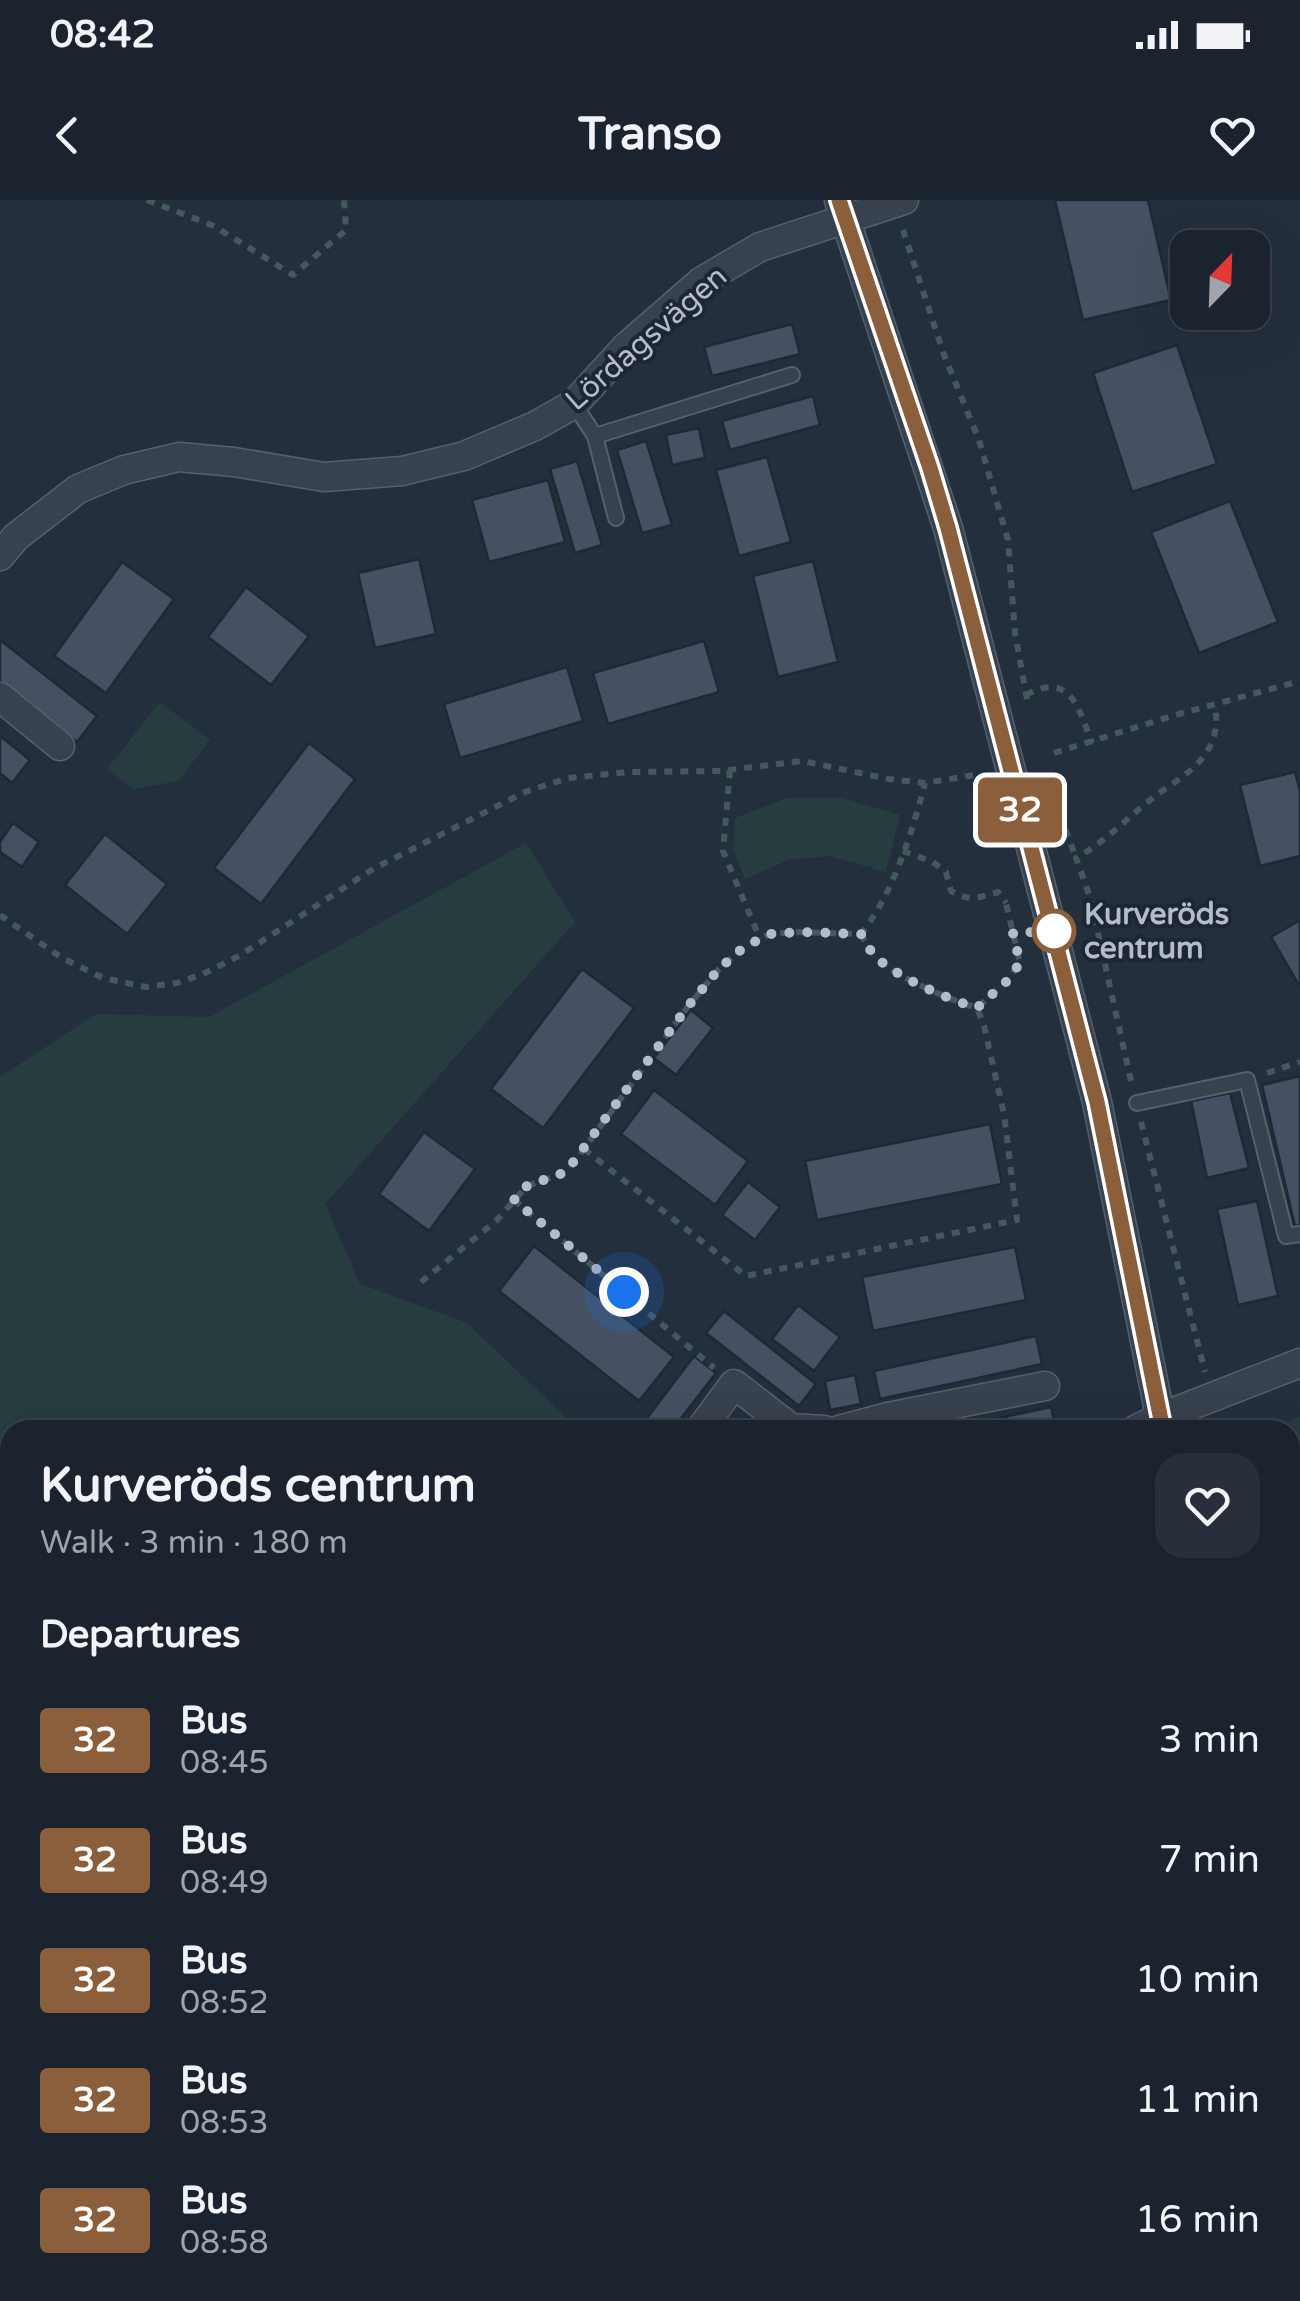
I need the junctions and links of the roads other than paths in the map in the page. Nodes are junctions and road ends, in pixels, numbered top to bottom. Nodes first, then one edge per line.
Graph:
1 (899, 202) edge
2 (843, 210) edge
3 (792, 375) dead end
4 (574, 404) junction
5 (595, 436) junction
6 (616, 518) dead end
7 (0, 556) edge
8 (0, 697) edge
9 (60, 746) dead end
10 (1136, 1103) road end
11 (1300, 1234) edge
12 (1300, 1363) edge
13 (1045, 1386) dead end
14 (707, 1420) edge
15 (781, 1420) edge
16 (905, 1420) edge
17 (1161, 1420) edge
18 (1170, 1420) edge

1 - 2 street, Lördagsvägen
2 - 4 street, Lördagsvägen
2 - 17 street
3 - 5 lane
4 - 5 lane
4 - 7 street, Lördagsvägen
5 - 6 lane
8 - 9 street
10 - 11 lane
12 - 18 street
13 - 16 street
14 - 15 street

